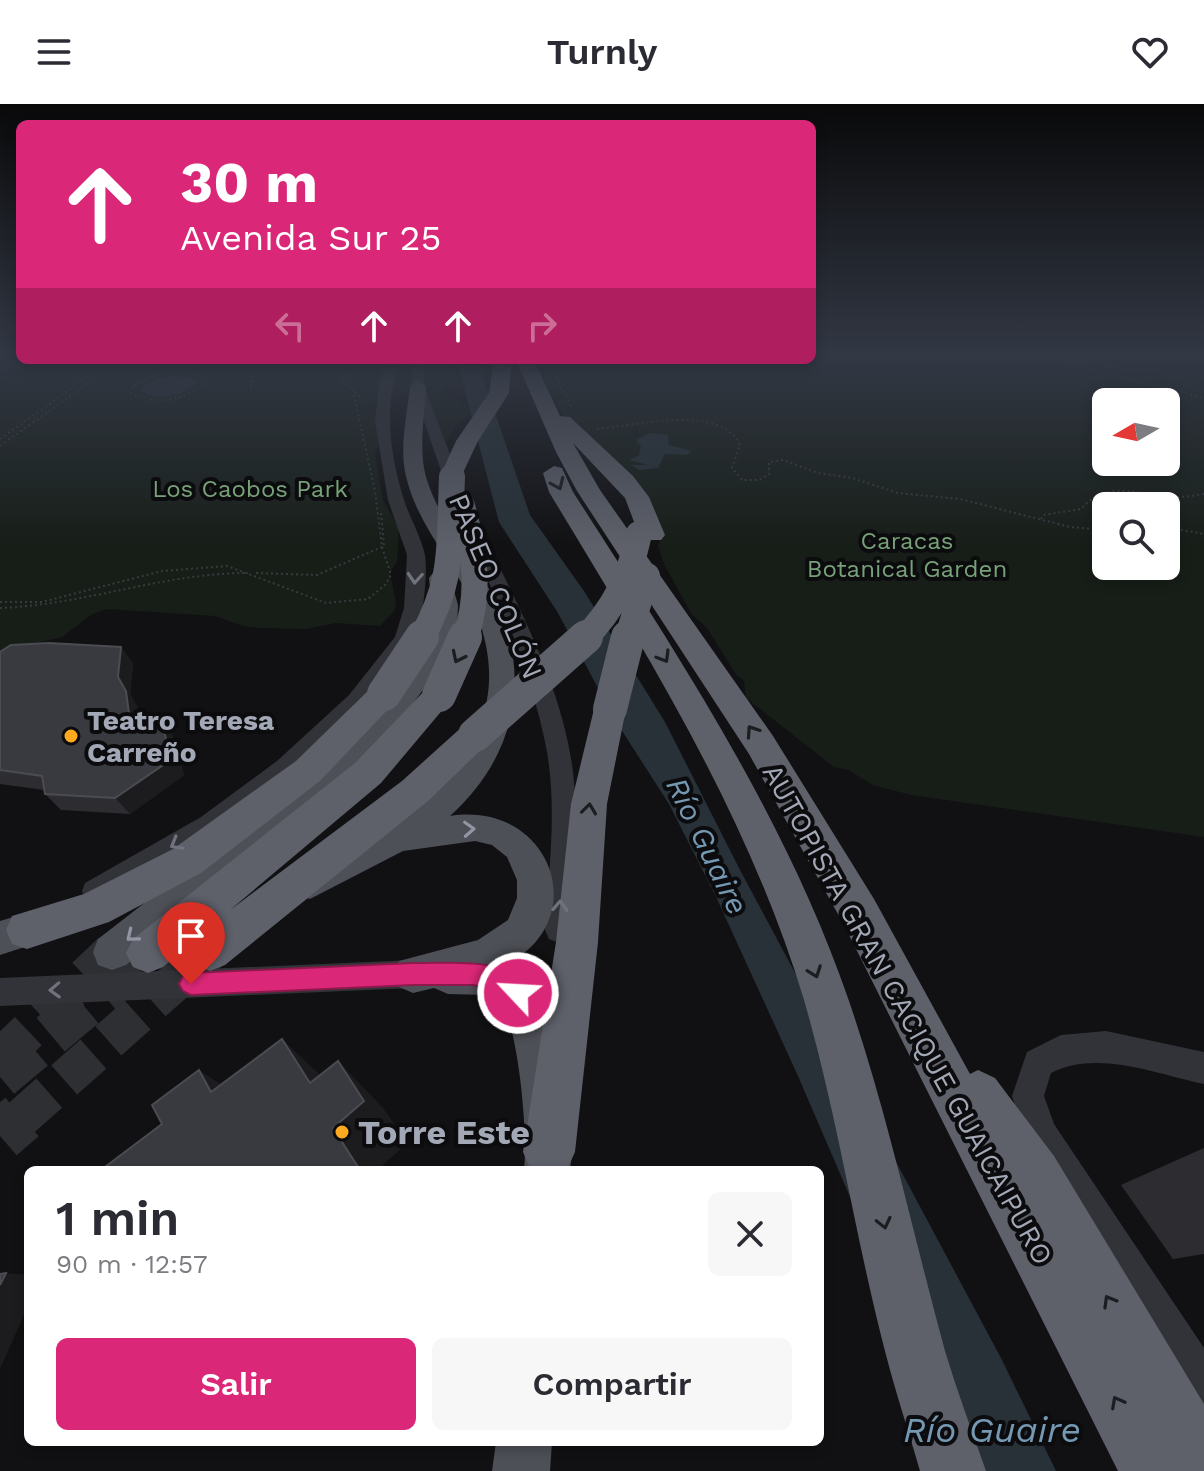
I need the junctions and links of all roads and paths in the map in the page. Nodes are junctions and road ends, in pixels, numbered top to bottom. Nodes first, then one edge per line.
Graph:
1 (27, 420) edge
2 (37, 420) edge
3 (359, 420) edge
4 (382, 420) edge
5 (415, 420) edge
6 (433, 420) edge
7 (481, 420) edge
8 (530, 420) edge
9 (562, 420) edge
10 (566, 420) edge
11 (593, 428) dead end
12 (0, 439) edge
13 (0, 446) edge
14 (385, 469) junction
15 (452, 474) junction
16 (1204, 494) edge
17 (1041, 519) junction
18 (1092, 529) edge
19 (1180, 530) edge
20 (1204, 534) edge
21 (645, 535) junction
22 (382, 547) junction
23 (252, 573) junction
24 (0, 602) edge
25 (0, 608) edge
26 (392, 841) junction
27 (13, 934) edge
28 (210, 951) joint
29 (130, 952) joint
30 (413, 974) junction
31 (902, 991) junction
32 (0, 992) edge
33 (1204, 1068) edge
34 (548, 1161) edge
35 (916, 1354) junction
36 (1204, 1384) edge
37 (524, 1446) edge
38 (1204, 1465) edge
39 (521, 1471) edge
40 (937, 1471) edge
41 (953, 1471) edge
42 (1153, 1471) edge

1 - 12 path
2 - 13 path
3 - 22 path
4 - 14 street
5 - 26 main road
34 -> 6 street, PASEO COLÓN
7 - 15 highway
8 -> 35 highway, AUTOPISTA GRAN CACIQUE GUAICAIPURO
31 -> 9 highway, AUTOPISTA GRAN CACIQUE GUAICAIPURO
10 - 21 highway
11 - 17 path
14 - 22 path
14 -> 27 street
14 -> 29 main road
15 - 27 highway, bridge
15 -> 29 highway, bridge
16 - 17 path
17 - 18 path
19 - 20 path
21 - 28 highway, bridge
34 -> 21 highway, bridge
22 - 23 path
22 - 23 path
23 - 24 path
23 - 25 path
26 - 28 main road
26 -> 30 main road
30 -> 32 street
30 - 34 main road
38 -> 31 highway
42 -> 31 highway, AUTOPISTA GRAN CACIQUE GUAICAIPURO
33 - 36 street
35 - 40 highway
35 - 41 highway, AUTOPISTA GRAN CACIQUE GUAICAIPURO
37 - 39 main road

